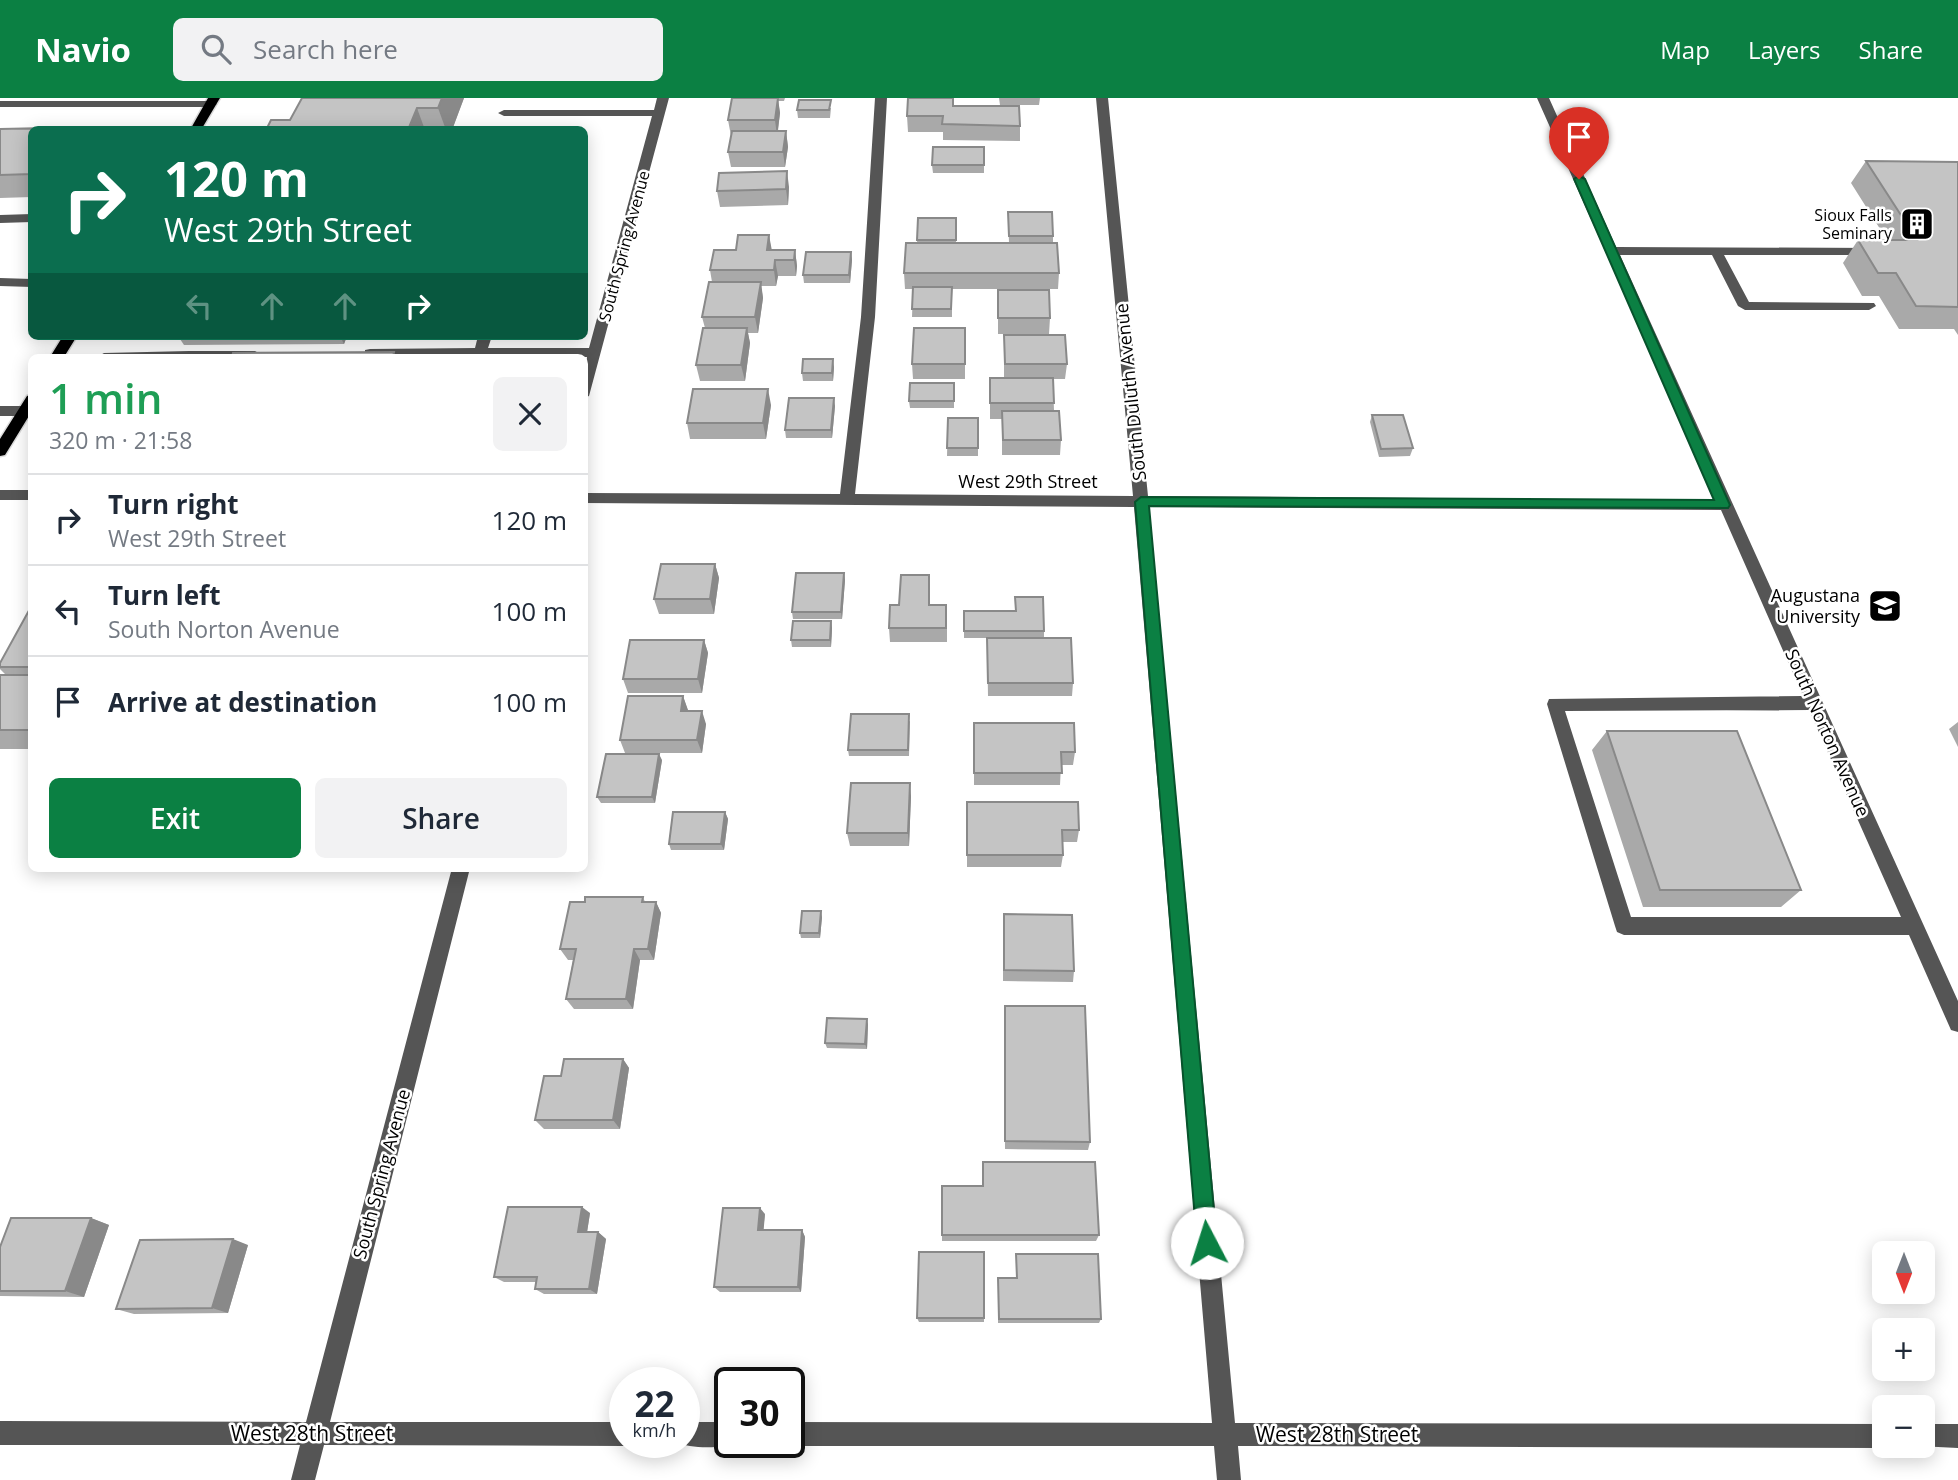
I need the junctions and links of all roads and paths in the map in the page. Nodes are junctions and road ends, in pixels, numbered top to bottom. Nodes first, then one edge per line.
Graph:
1 (663, 98) edge
2 (881, 98) edge
3 (1102, 98) edge
4 (1543, 98) edge
5 (43, 101) edge
6 (212, 101) edge
7 (0, 104) edge
8 (504, 113) dead end
9 (659, 114) junction
10 (197, 126) edge
11 (28, 218) edge
12 (0, 219) edge
13 (1611, 251) junction
14 (1716, 251) junction
15 (1875, 251) edge
16 (0, 282) edge
17 (28, 282) edge
18 (1869, 306) dead end
19 (359, 353) edge
20 (595, 353) junction
21 (479, 354) edge
22 (588, 378) edge
23 (28, 405) edge
24 (0, 411) edge
25 (0, 451) edge
26 (0, 495) edge
27 (28, 495) edge
28 (588, 498) edge
29 (847, 500) junction
30 (1141, 502) junction
31 (1723, 505) junction
32 (1813, 703) junction
33 (460, 872) edge
34 (1914, 926) junction
35 (1958, 1023) edge
36 (0, 1433) edge
37 (315, 1434) junction
38 (609, 1434) edge
39 (805, 1434) edge
40 (1224, 1435) junction
41 (1872, 1436) edge
42 (1935, 1436) edge
43 (1958, 1436) edge
44 (303, 1480) edge
45 (1229, 1480) edge

1 - 9 street, South Spring Avenue
2 - 29 street
3 - 30 street, South Duluth Avenue
4 - 13 street, South Norton Avenue
5 - 6 street
5 - 7 street
6 - 10 main road
8 - 9 street
9 - 20 street, South Spring Avenue
11 - 12 street
13 - 14 street
13 - 31 street, South Norton Avenue
14 - 15 street
14 - 18 street
16 - 17 street
19 - 21 street
20 - 21 street
20 - 22 street, South Spring Avenue
23 - 24 street
23 - 25 main road
26 - 27 street
28 - 29 street, West 29th Street
29 - 30 street, West 29th Street
30 - 31 street, West 29th Street
30 - 40 street, South Duluth Avenue
31 - 32 street, South Norton Avenue
32 - 34 street, South Norton Avenue
32 - 34 street
33 - 37 street, South Spring Avenue
34 - 35 street, South Norton Avenue
36 - 37 street, West 28th Street
37 - 38 street, West 28th Street
37 - 44 street, South Spring Avenue
39 - 40 street, West 28th Street
40 - 41 street, West 28th Street
40 - 45 street, South Duluth Avenue
42 - 43 street

